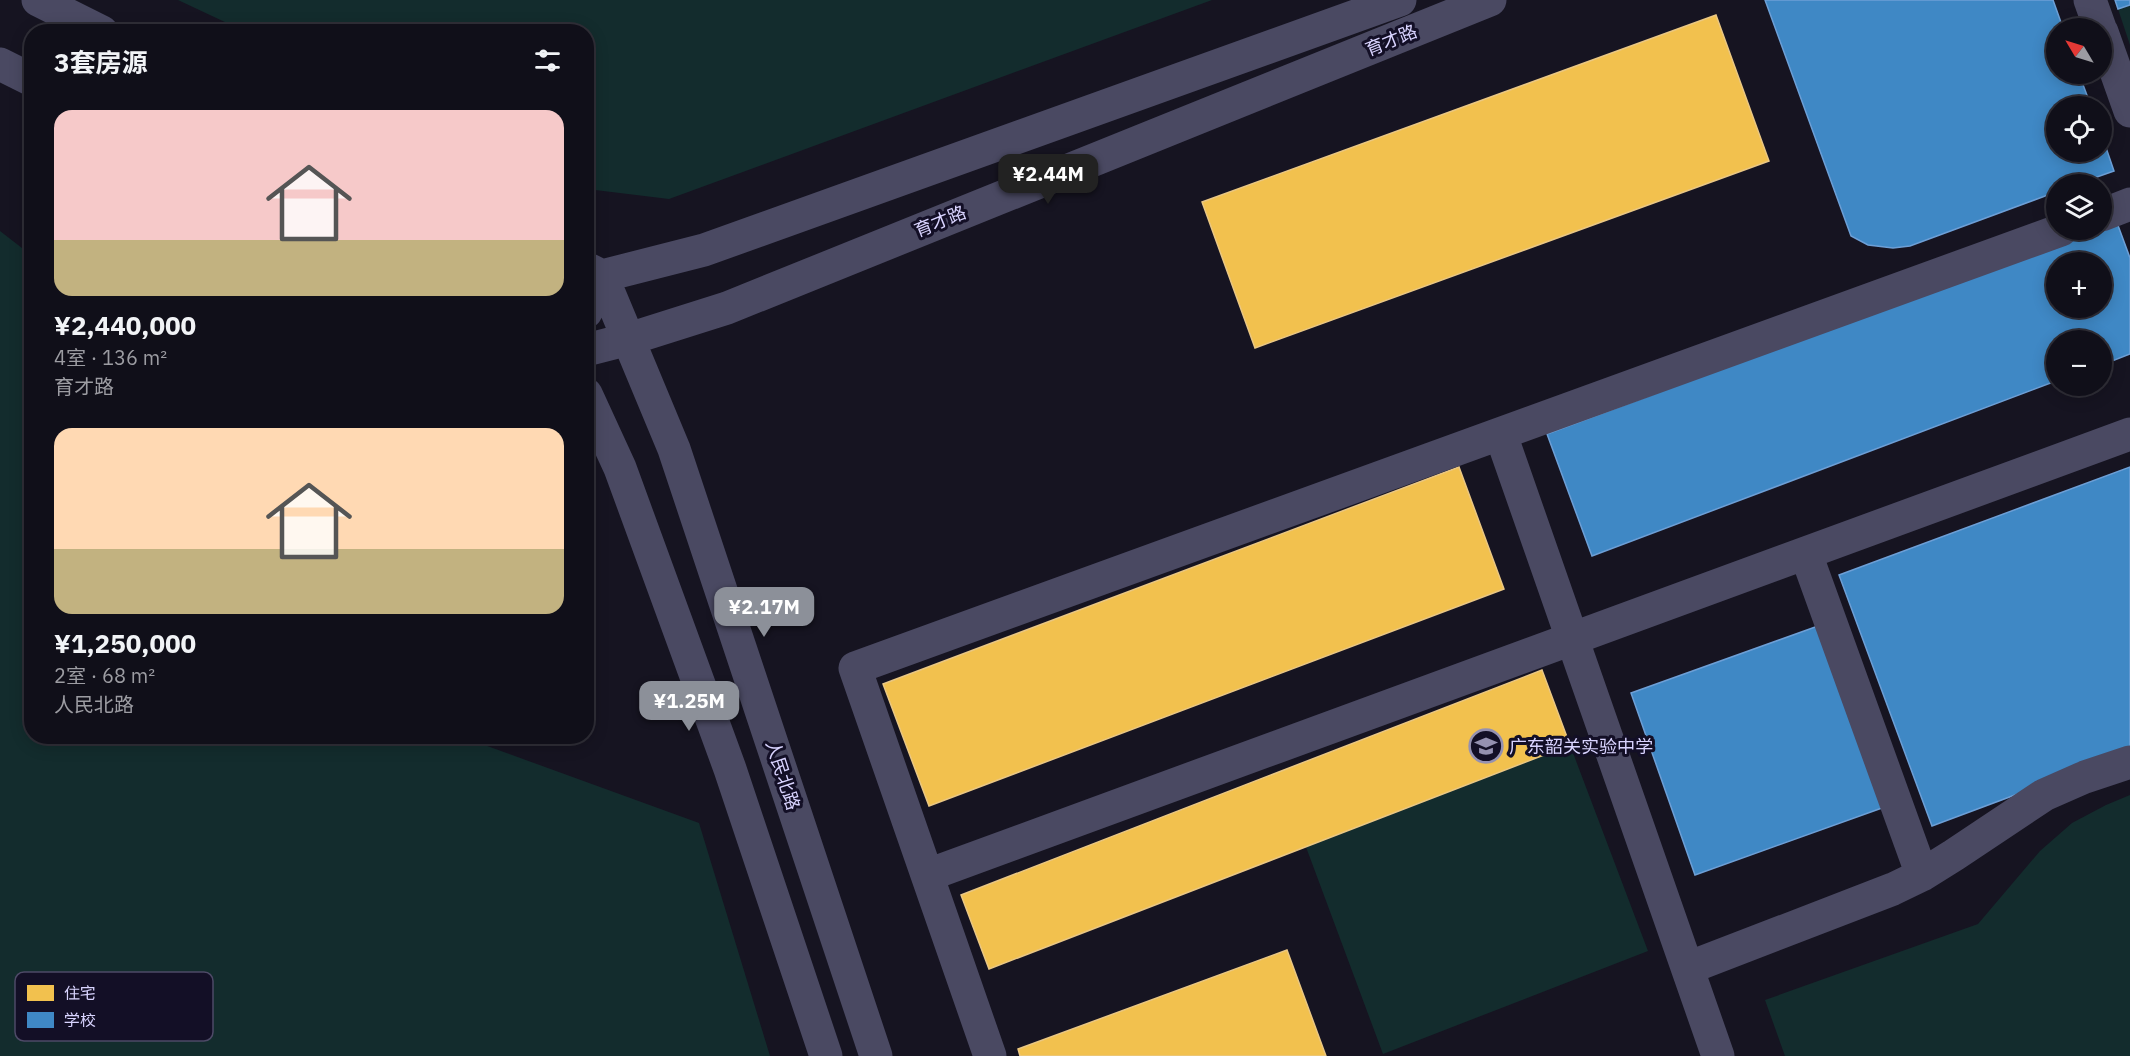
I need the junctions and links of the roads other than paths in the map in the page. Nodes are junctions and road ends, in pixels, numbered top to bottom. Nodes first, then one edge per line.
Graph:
1 (38, 0) edge
2 (1400, 0) edge
3 (1491, 0) edge
4 (2090, 0) edge
5 (2097, 18) edge
6 (86, 24) edge
7 (2112, 48) edge
8 (0, 64) edge
9 (2122, 65) edge
10 (24, 76) edge
11 (2130, 111) edge
12 (2130, 204) edge
13 (2112, 211) edge
14 (2046, 235) edge
15 (594, 272) edge
16 (629, 339) junction
17 (594, 348) edge
18 (594, 411) edge
19 (2130, 434) edge
20 (1501, 435) junction
21 (1806, 554) junction
22 (1573, 639) junction
23 (2130, 762) edge
24 (928, 875) junction
25 (1922, 875) junction
26 (1688, 968) junction
27 (826, 1056) edge
28 (876, 1056) edge
29 (990, 1056) edge
30 (1718, 1056) edge

1 - 6 street
2 - 15 street, 育才路
3 - 16 street, 育才路
4 - 5 street
7 - 9 street
8 - 10 street
9 - 11 street
12 - 13 street
14 - 20 street
15 - 16 street, 人民北路
16 - 17 street, 育才路
16 - 28 street, 人民北路
18 - 27 street
19 - 21 street
20 - 22 street
20 - 24 street
21 - 22 street
21 - 25 street
22 - 24 street
22 - 26 street
23 - 25 street
24 - 29 street
25 - 26 street
26 - 30 street

